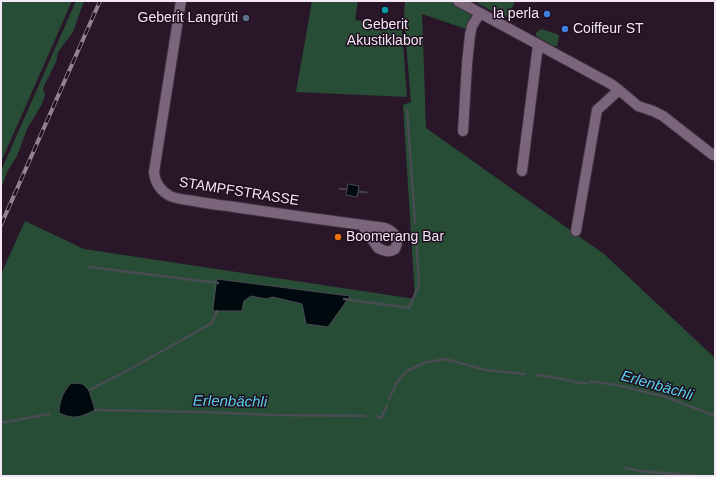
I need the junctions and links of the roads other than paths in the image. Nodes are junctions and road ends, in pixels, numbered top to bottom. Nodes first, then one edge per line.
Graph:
1 (181, 1) edge
2 (458, 1) edge
3 (480, 13) junction
4 (538, 45) junction
5 (619, 90) junction
6 (463, 130) dead end
7 (715, 155) edge
8 (522, 171) dead end
9 (362, 225) dead end
10 (576, 231) dead end

1 - 9 street, STAMPFSTRASSE
2 - 3 street
3 - 4 street
3 - 6 street
4 - 5 street
4 - 8 street
5 - 7 street
5 - 10 street

